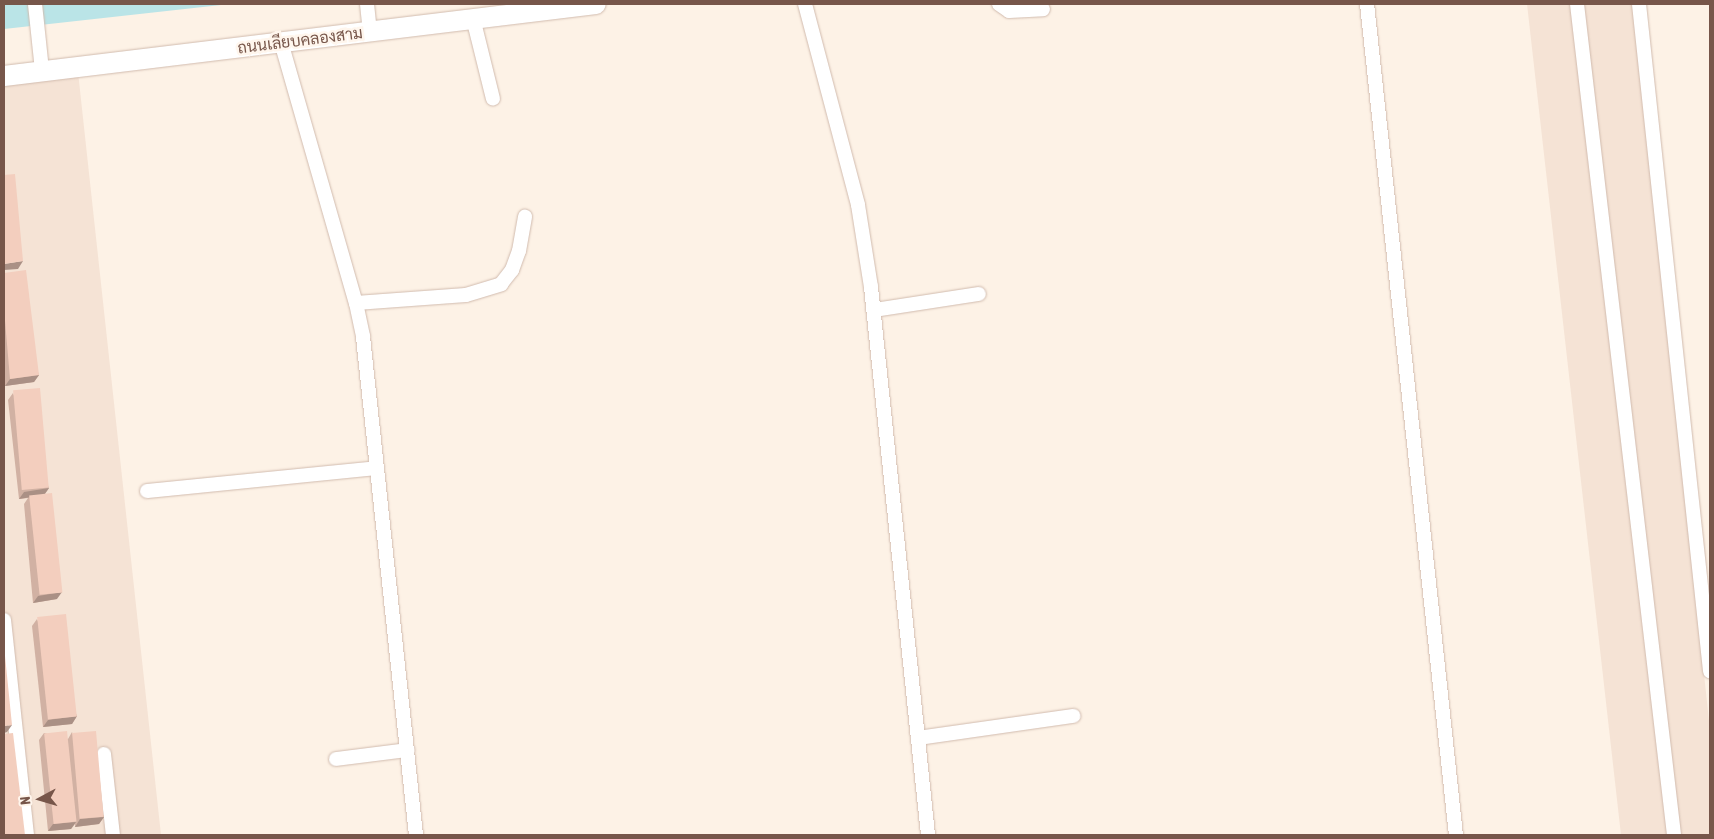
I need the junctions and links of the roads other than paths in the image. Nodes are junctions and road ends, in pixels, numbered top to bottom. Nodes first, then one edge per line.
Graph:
1 (35, 4) edge
2 (367, 4) edge
3 (596, 4) edge
4 (805, 4) edge
5 (999, 4) edge
6 (1367, 4) edge
7 (1577, 4) edge
8 (1639, 4) edge
9 (1043, 9) dead end
10 (473, 18) junction
11 (370, 31) junction
12 (282, 42) junction
13 (42, 71) junction
14 (4, 76) edge
15 (493, 99) dead end
16 (525, 217) dead end
17 (980, 294) dead end
18 (356, 303) junction
19 (874, 310) junction
20 (377, 468) junction
21 (147, 491) dead end
22 (4, 620) edge
23 (4, 624) edge
24 (1710, 671) edge
25 (1073, 716) dead end
26 (918, 738) junction
27 (407, 750) junction
28 (104, 754) dead end
29 (336, 759) dead end
30 (28, 835) edge
31 (113, 835) edge
32 (416, 835) edge
33 (928, 835) edge
34 (1456, 835) edge
35 (1674, 835) edge

1 - 13 street
2 - 11 street
3 - 10 main road, ถนนเลียบคลองสาม
4 - 19 street
5 - 9 street
6 - 34 street
7 - 35 street
8 - 24 street
10 - 11 main road, ถนนเลียบคลองสาม
10 - 15 street
11 - 12 main road, ถนนเลียบคลองสาม
12 - 13 main road, ถนนเลียบคลองสาม
12 - 18 street
13 - 14 main road, ถนนเลียบคลองสาม
16 - 18 street
17 - 19 street
18 - 20 street
19 - 26 street
20 - 21 street
20 - 27 street
22 - 23 street
23 - 30 street
25 - 26 street
26 - 33 street
27 - 29 street
27 - 32 street
28 - 31 street

